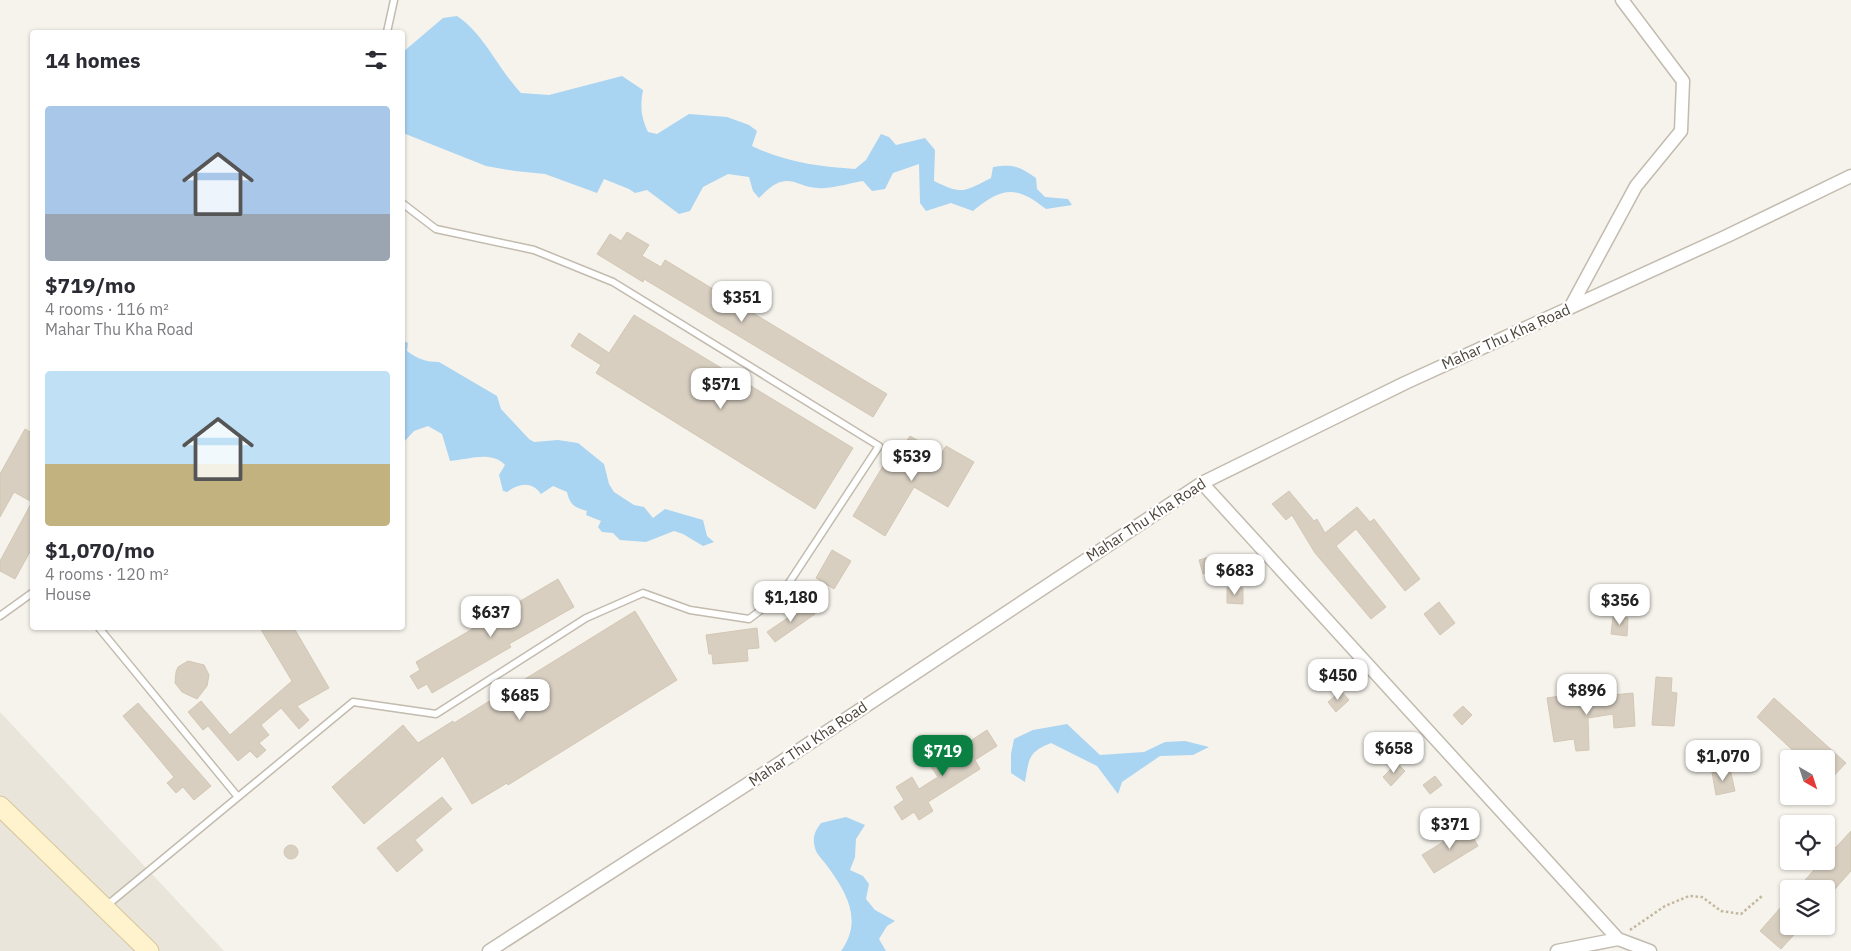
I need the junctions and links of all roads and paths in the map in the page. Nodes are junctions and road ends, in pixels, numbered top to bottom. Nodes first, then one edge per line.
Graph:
1 (394, 0) edge
2 (1622, 0) edge
3 (387, 30) edge
4 (1851, 176) edge
5 (405, 205) edge
6 (1570, 308) junction
7 (1202, 483) junction
8 (30, 594) edge
9 (0, 616) edge
10 (101, 630) edge
11 (238, 797) junction
12 (0, 806) edge
13 (1762, 896) dead end
14 (104, 908) junction
15 (1618, 939) junction
16 (148, 951) edge
17 (489, 951) edge
18 (1557, 951) edge
19 (1650, 951) edge

1 - 3 lane
2 - 6 street
4 - 6 street, Mahar Thu Kha Road
5 - 11 lane
6 - 7 street, Mahar Thu Kha Road
7 - 15 street
7 - 17 street, Mahar Thu Kha Road
8 - 9 lane
10 - 11 lane
11 - 14 lane
12 - 14 main road
13 - 15 path
14 - 16 main road
15 - 18 street
15 - 19 street

